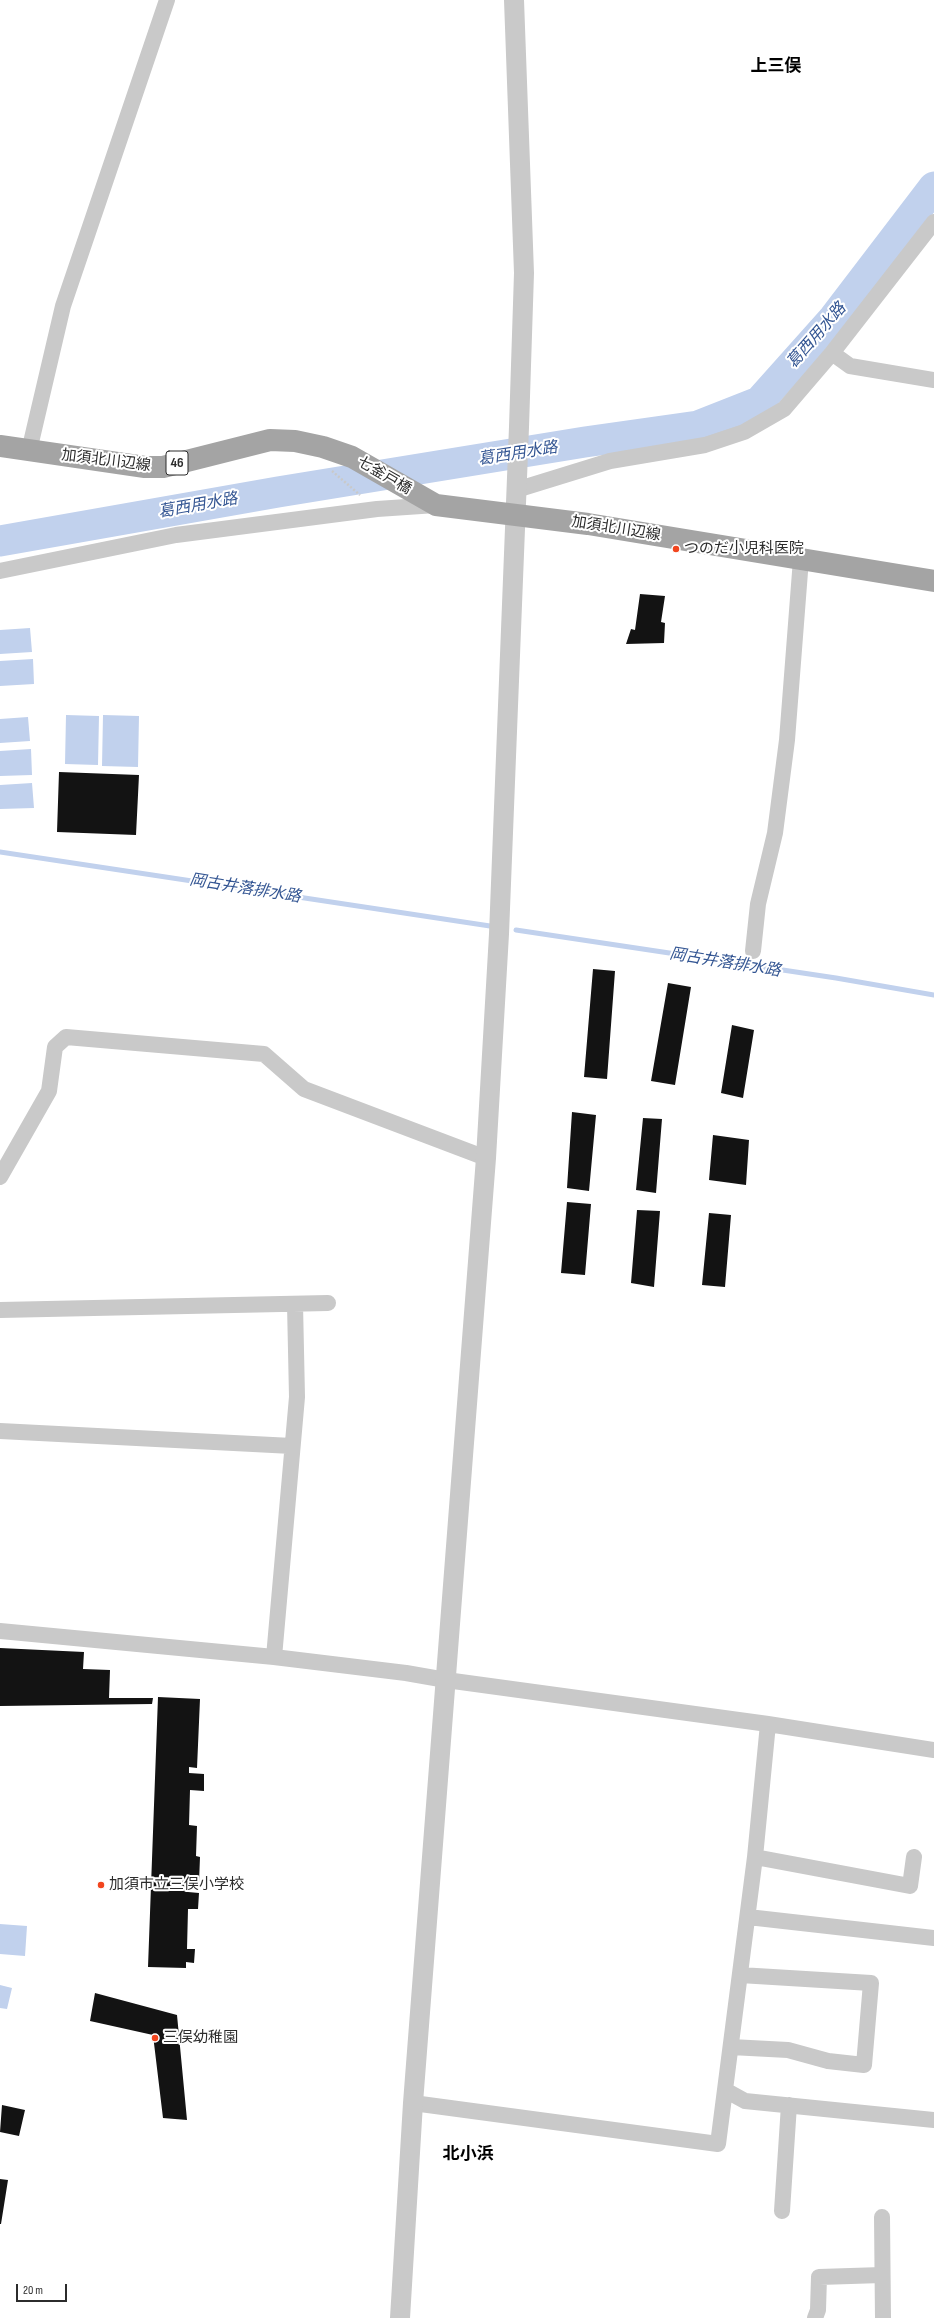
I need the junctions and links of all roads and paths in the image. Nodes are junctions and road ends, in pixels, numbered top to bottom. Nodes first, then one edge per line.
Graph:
1 (167, 0) edge
2 (514, 0) edge
3 (931, 231) edge
4 (832, 353) junction
5 (934, 380) edge
6 (0, 446) edge
7 (29, 450) junction
8 (352, 457) joint
9 (326, 467) dead end
10 (516, 490) junction
11 (417, 495) joint
12 (436, 505) junction
13 (377, 509) junction
14 (515, 514) junction
15 (801, 560) junction
16 (0, 571) edge
17 (934, 581) edge
18 (753, 952) dead end
19 (486, 1158) junction
20 (0, 1177) edge
21 (328, 1303) dead end
22 (295, 1304) junction
23 (0, 1310) edge
24 (0, 1432) edge
25 (292, 1446) junction
26 (0, 1631) edge
27 (274, 1657) junction
28 (446, 1680) junction
29 (768, 1724) junction
30 (934, 1750) edge
31 (755, 1857) junction
32 (914, 1857) dead end
33 (748, 1917) junction
34 (934, 1938) edge
35 (740, 1975) junction
36 (731, 2047) junction
37 (725, 2090) junction
38 (413, 2103) junction
39 (789, 2105) junction
40 (934, 2120) edge
41 (782, 2211) dead end
42 (882, 2217) dead end
43 (882, 2275) junction
44 (400, 2318) edge
45 (815, 2318) edge
46 (883, 2318) edge

1 - 7 street
2 - 10 street
3 - 4 street
4 - 5 street
4 - 10 street
6 - 7 main road, 加須北川辺線 / 46
7 - 8 main road, 加須北川辺線 / 46
8 - 11 main road, 七釜戸橋 / 46
9 - 13 path
10 - 14 street
11 - 12 main road, 加須北川辺線 / 46
12 - 13 street
12 - 14 main road, 加須北川辺線 / 46
13 - 16 street
14 - 15 main road, 加須北川辺線 / 46
14 - 19 street
15 - 17 main road, 加須北川辺線 / 46
15 - 18 street
19 - 20 street
19 - 28 street
21 - 22 street
22 - 23 street
22 - 25 street
24 - 25 street
25 - 27 street
26 - 27 street
27 - 28 street
28 - 29 street
28 - 38 street
29 - 30 street
29 - 31 street
31 - 32 street
31 - 33 street
33 - 34 street
33 - 35 street
35 - 36 street
35 - 36 street
36 - 37 street
37 - 38 street
37 - 39 street
38 - 44 street
39 - 40 street
39 - 41 street
42 - 43 street
43 - 45 street
43 - 46 street

